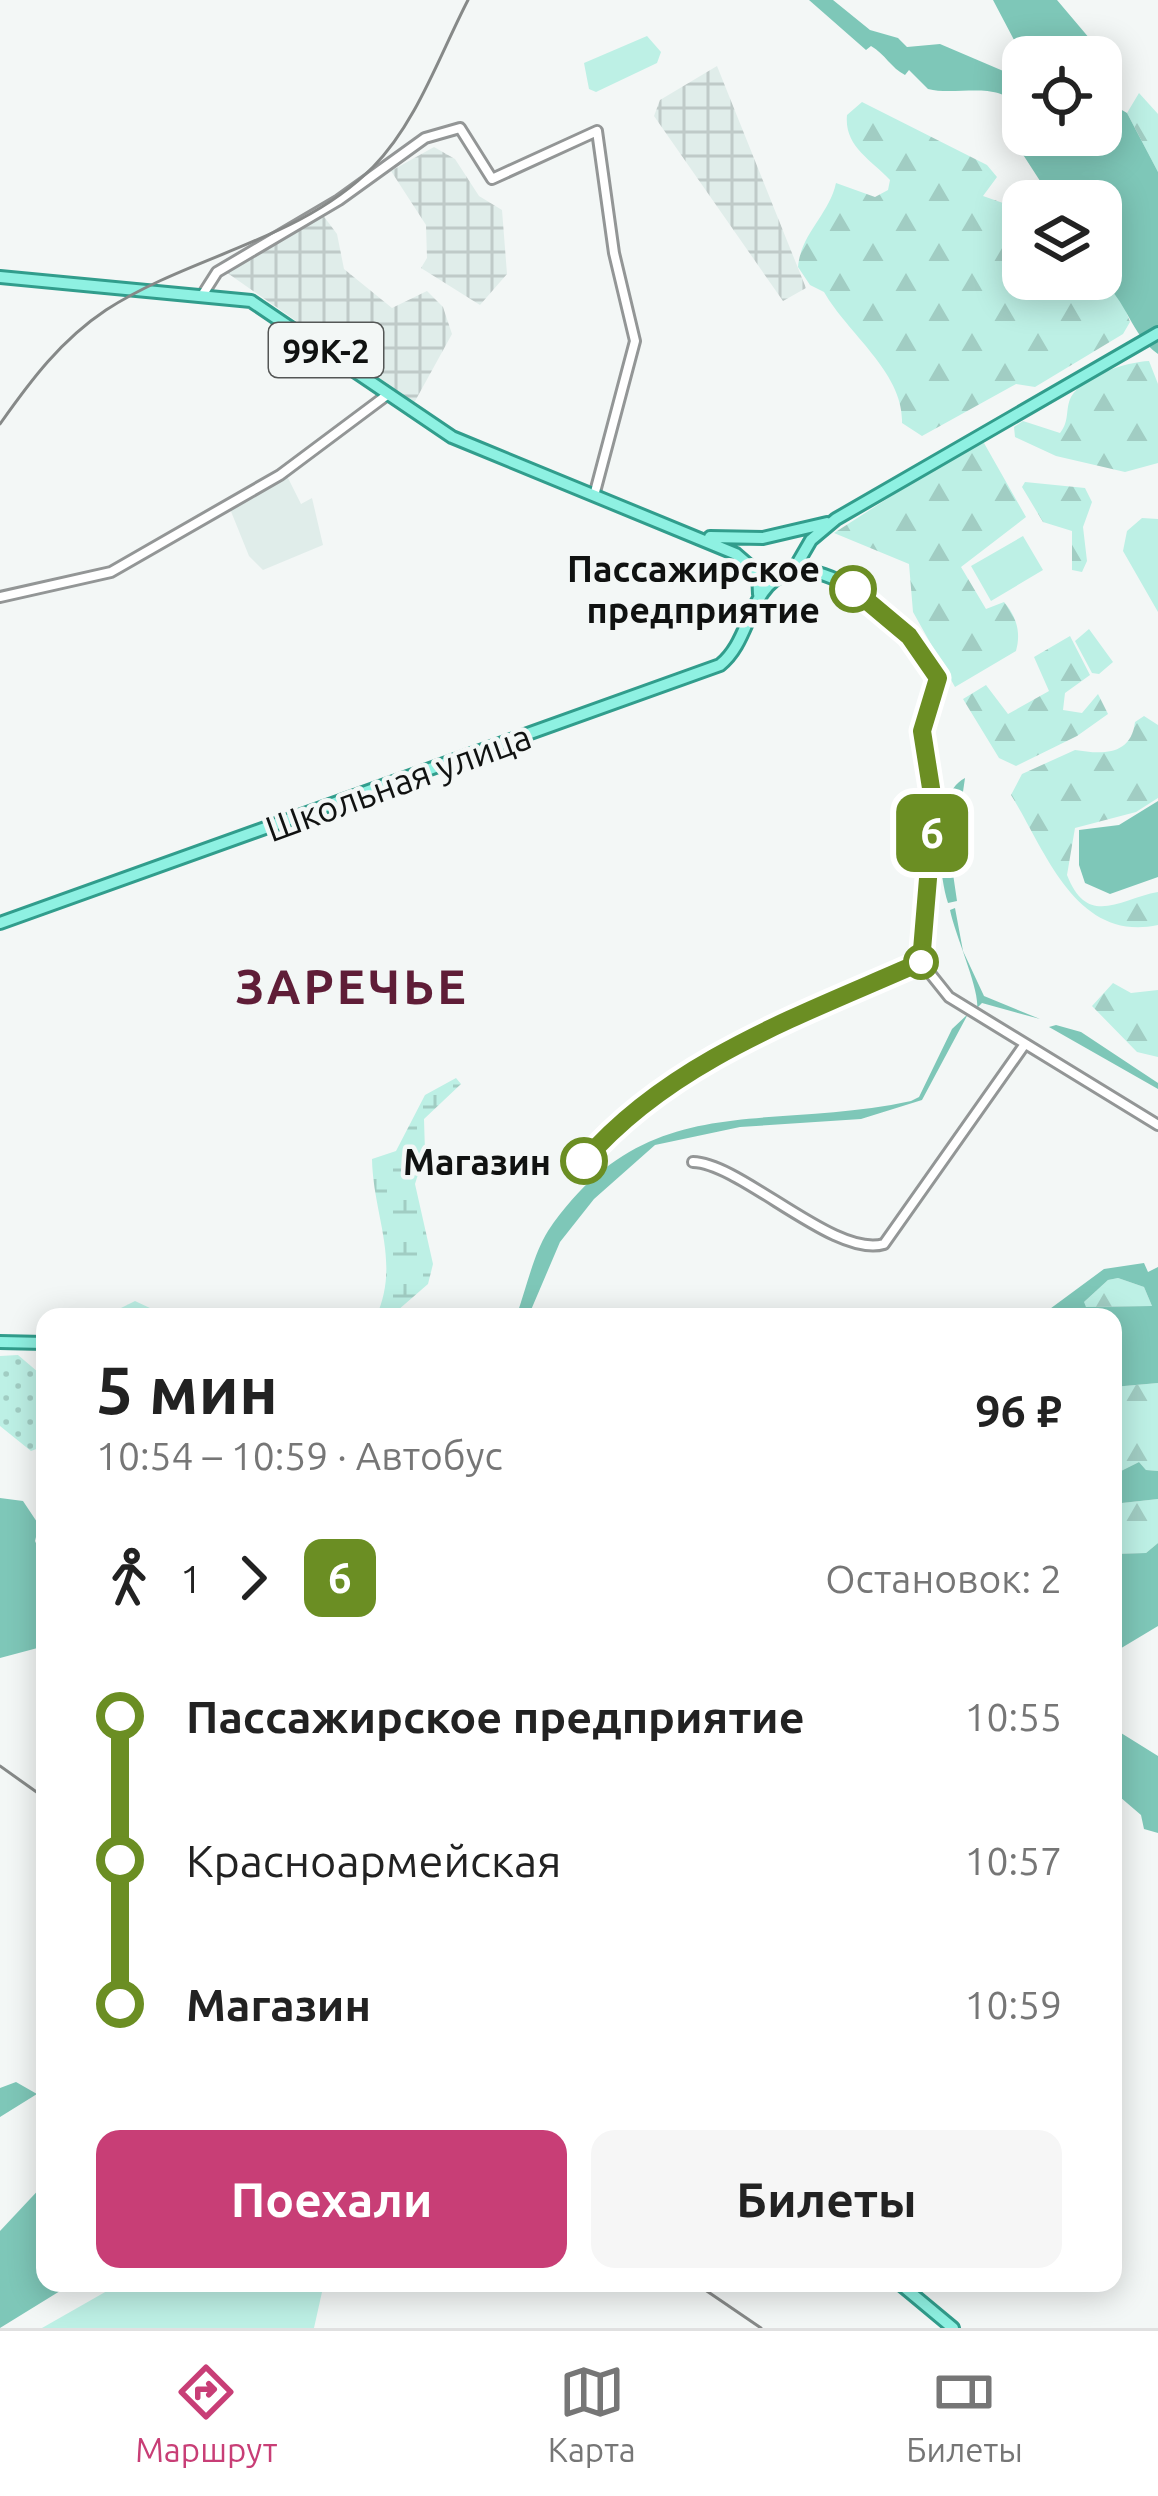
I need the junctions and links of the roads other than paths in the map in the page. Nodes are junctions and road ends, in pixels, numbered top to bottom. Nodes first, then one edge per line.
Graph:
1 (0, 277) edge
2 (203, 294) junction
3 (1158, 334) edge
4 (387, 395) junction
5 (595, 493) junction
6 (836, 520) junction
7 (695, 533) junction
8 (782, 536) junction
9 (763, 538) junction
10 (802, 555) junction
11 (755, 568) junction
12 (792, 572) junction
13 (813, 573) junction
14 (777, 577) junction
15 (0, 597) edge
16 (759, 597) junction
17 (938, 678) joint
18 (0, 923) edge
19 (1024, 1043) junction
20 (1158, 1125) edge
21 (693, 1162) dead end
22 (0, 1342) edge
23 (36, 1343) edge
24 (910, 2292) edge
25 (953, 2328) edge

1 - 2 main road, 99К-2
2 - 4 main road, 99К-2
2 - 5 street
3 - 6 main road, 99К-2
4 - 5 main road, 99К-2
4 - 15 street
5 - 7 main road, 99К-2
6 - 8 main road, 99К-2
6 - 10 main road, 99К-2
7 - 9 main road, 99К-2
7 - 11 main road, 99К-2
8 - 9 main road, 99К-2
8 - 10 main road
9 - 11 main road
10 - 12 main road, 99К-2
10 - 13 main road
11 - 14 main road, 99К-2
11 - 16 main road
12 - 13 main road
12 - 14 main road
13 - 17 main road
14 - 16 main road
16 - 18 main road, Школьная улица
17 - 19 street
19 - 20 street
19 - 21 street
22 - 23 main road
24 - 25 main road

